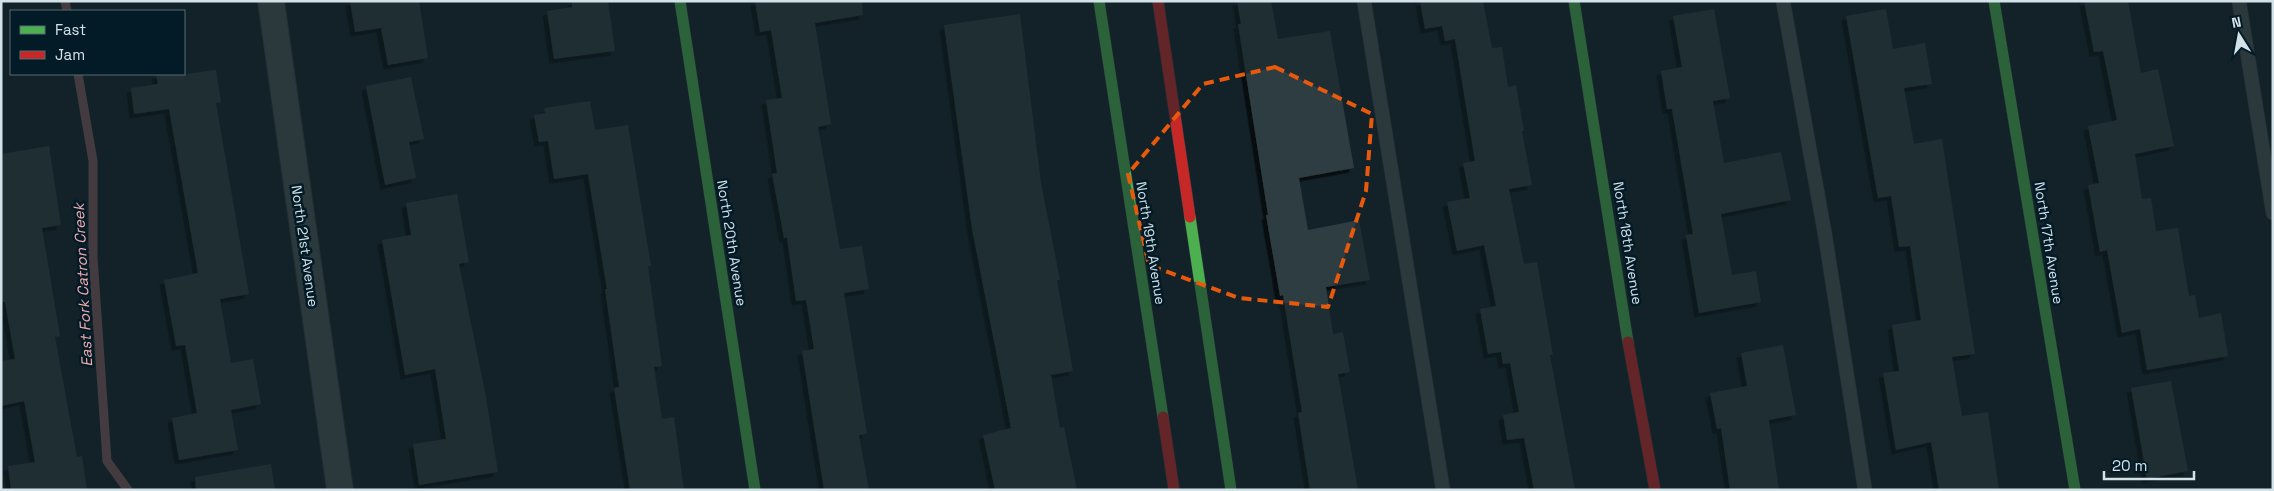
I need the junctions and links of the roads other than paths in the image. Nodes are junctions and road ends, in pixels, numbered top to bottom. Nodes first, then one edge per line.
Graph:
1 (271, 1) edge
2 (680, 1) edge
3 (1099, 1) edge
4 (1158, 1) edge
5 (1364, 1) edge
6 (1574, 1) edge
7 (1783, 1) edge
8 (1994, 1) edge
9 (2239, 1) edge
10 (2273, 213) edge
11 (340, 490) edge
12 (756, 490) edge
13 (1174, 490) edge
14 (1231, 490) edge
15 (1443, 490) edge
16 (1654, 490) edge
17 (1865, 490) edge
18 (2074, 490) edge

1 - 11 street, North 21st Avenue
2 - 12 street, North 20th Avenue
3 - 13 street, North 19th Avenue
4 - 14 street
5 - 15 lane
6 - 16 street, North 18th Avenue
7 - 17 lane
8 - 18 street, North 17th Avenue
9 - 10 lane

